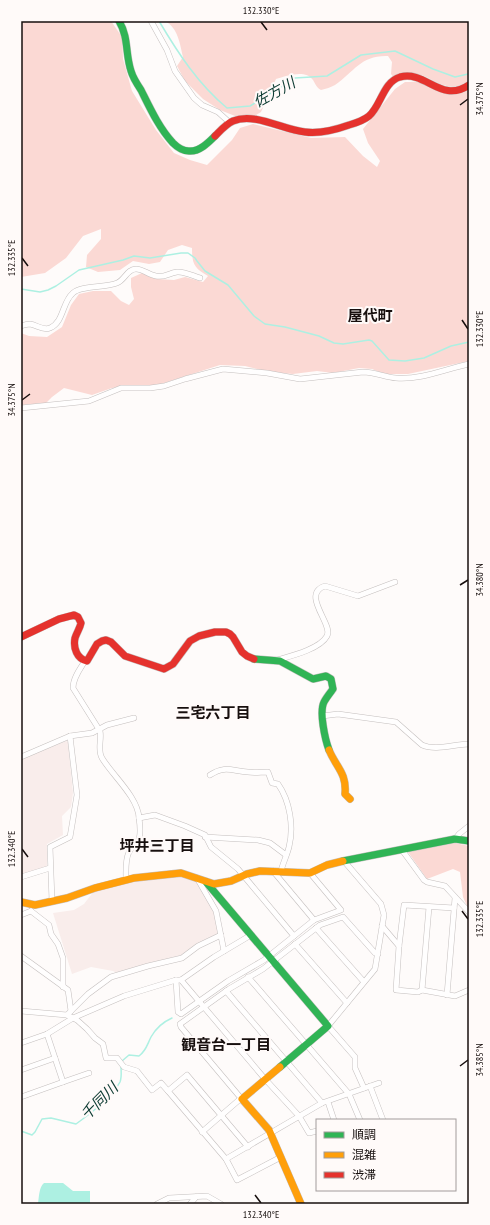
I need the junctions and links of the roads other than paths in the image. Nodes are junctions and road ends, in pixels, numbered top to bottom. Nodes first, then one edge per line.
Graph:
1 (119, 21) edge
2 (151, 21) edge
3 (469, 85) edge
4 (229, 122) junction
5 (200, 278) dead end
6 (21, 326) edge
7 (469, 364) edge
8 (21, 408) edge
9 (395, 582) dead end
10 (21, 637) edge
11 (276, 660) junction
12 (84, 661) junction
13 (322, 716) junction
14 (134, 718) dead end
15 (99, 729) junction
16 (70, 736) junction
17 (469, 744) edge
18 (21, 757) edge
19 (210, 775) dead end
20 (350, 799) dead end
21 (139, 818) junction
22 (469, 826) edge
23 (205, 837) junction
24 (455, 839) junction
25 (469, 841) edge
26 (402, 850) junction
27 (286, 855) junction
28 (344, 861) junction
29 (50, 868) junction
30 (273, 871) junction
31 (281, 871) junction
32 (310, 873) junction
33 (243, 876) junction
34 (21, 877) edge
35 (196, 877) junction
36 (126, 880) junction
37 (206, 882) junction
38 (455, 898) junction
39 (52, 901) junction
40 (21, 902) edge
41 (430, 907) junction
42 (32, 908) junction
43 (454, 908) junction
44 (469, 912) edge
45 (21, 914) edge
46 (314, 920) junction
47 (382, 926) junction
48 (316, 928) junction
49 (221, 935) junction
50 (251, 935) junction
51 (294, 936) junction
52 (295, 944) junction
53 (399, 946) junction
54 (224, 951) junction
55 (378, 954) junction
56 (21, 956) edge
57 (271, 959) junction
58 (248, 977) junction
59 (178, 980) junction
60 (364, 982) junction
61 (63, 987) junction
62 (422, 990) junction
63 (469, 990) edge
64 (226, 991) junction
65 (447, 995) junction
66 (199, 1001) junction
67 (347, 1003) junction
68 (204, 1006) junction
69 (21, 1011) edge
70 (69, 1013) junction
71 (73, 1018) junction
72 (328, 1026) junction
73 (47, 1034) junction
74 (21, 1043) edge
75 (306, 1045) junction
76 (55, 1058) junction
77 (286, 1062) junction
78 (21, 1070) edge
79 (89, 1073) dead end
80 (265, 1079) junction
81 (64, 1082) junction
82 (379, 1083) dead end
83 (370, 1086) junction
84 (364, 1088) junction
85 (168, 1091) junction
86 (349, 1094) junction
87 (21, 1097) edge
88 (242, 1099) junction
89 (325, 1102) junction
90 (221, 1115) junction
91 (299, 1116) junction
92 (334, 1119) edge
93 (360, 1119) edge
94 (383, 1119) edge
95 (202, 1132) junction
96 (316, 1132) edge
97 (271, 1134) junction
98 (248, 1147) junction
99 (281, 1157) junction
100 (226, 1159) junction
101 (196, 1197) junction
102 (157, 1204) edge
103 (190, 1204) edge
104 (221, 1204) edge
105 (301, 1204) edge

1 - 4 street
2 - 4 street
3 - 4 street
5 - 6 street
7 - 8 street
9 - 11 street
10 - 12 street
11 - 12 street
11 - 13 street
12 - 15 street
13 - 17 street
13 - 20 street
14 - 15 street
15 - 16 street
15 - 21 street
16 - 18 street
16 - 29 street
19 - 27 street
21 - 23 street
21 - 36 street
22 - 24 street
23 - 27 street
23 - 33 street
24 - 25 street
24 - 26 street
26 - 28 street
26 - 38 street
27 - 31 street
28 - 32 street
28 - 47 street
29 - 34 street
29 - 39 street
30 - 31 street
30 - 33 street
30 - 46 street
31 - 32 street
32 - 46 street
33 - 37 street
33 - 51 street
35 - 36 street
35 - 37 street
35 - 49 street
36 - 39 street
37 - 50 street
38 - 43 street
38 - 44 street
39 - 42 street
40 - 42 street
41 - 43 street
41 - 53 street
41 - 62 street
42 - 45 street
42 - 61 street
43 - 65 street
46 - 51 street
47 - 53 street
47 - 55 street
48 - 52 street
48 - 55 street
48 - 60 street
49 - 54 street
49 - 70 street
50 - 54 street
50 - 57 street
51 - 57 street
52 - 57 street
52 - 67 street
53 - 62 street
54 - 59 street
55 - 60 street
56 - 61 street
57 - 58 street
57 - 66 street
57 - 72 street
58 - 64 street
58 - 75 street
59 - 66 street
59 - 66 street
59 - 71 street
60 - 67 street
61 - 70 street
62 - 65 street
63 - 65 street
64 - 68 street
64 - 77 street
66 - 68 street
67 - 72 street
68 - 80 street
68 - 88 street
69 - 70 street
70 - 71 street
71 - 73 street
71 - 85 street
72 - 75 street
72 - 84 street
73 - 74 street
73 - 76 street
75 - 77 street
75 - 86 street
76 - 78 street
76 - 81 street
77 - 80 street
77 - 89 street
79 - 81 street
80 - 88 street
80 - 91 street
81 - 87 street
82 - 83 street
83 - 84 street
83 - 94 street
84 - 86 street
85 - 90 street
85 - 95 street
86 - 89 street
86 - 93 street
88 - 90 street
88 - 97 street
89 - 91 street
89 - 92 street
90 - 95 street
90 - 98 street
91 - 96 street
91 - 97 street
95 - 100 street
97 - 98 street
97 - 99 street
98 - 100 street
99 - 100 street
99 - 105 street
101 - 102 street
101 - 103 street
101 - 104 street

